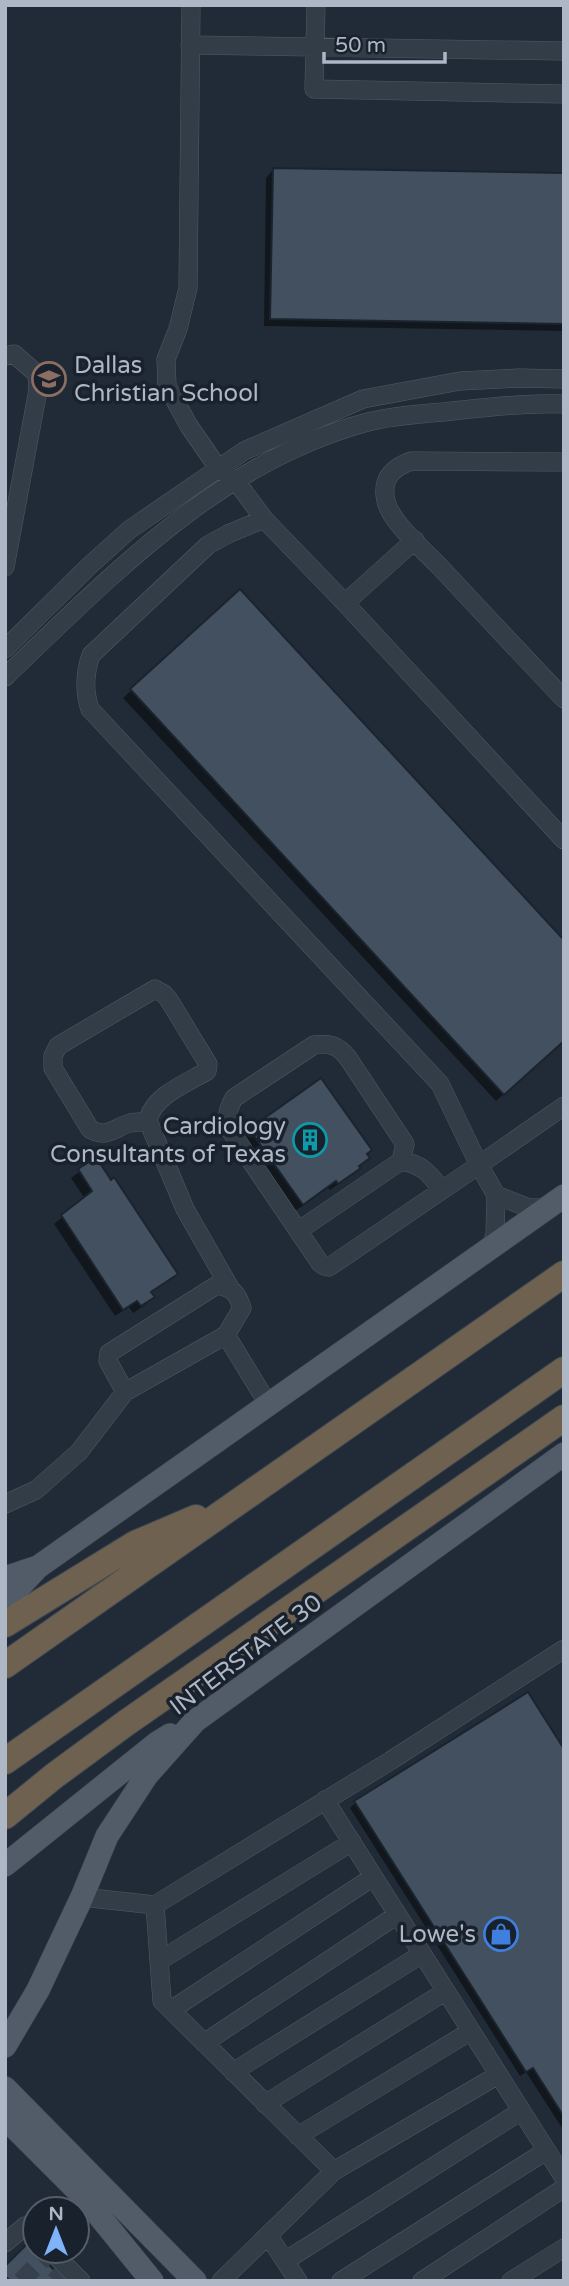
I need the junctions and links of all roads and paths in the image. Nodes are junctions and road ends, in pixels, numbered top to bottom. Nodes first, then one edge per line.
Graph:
1 (191, 5) edge
2 (316, 5) edge
3 (190, 45) junction
4 (315, 46) junction
5 (564, 51) edge
6 (564, 94) edge
7 (5, 356) edge
8 (564, 379) edge
9 (564, 404) edge
10 (564, 462) edge
11 (218, 468) junction
12 (236, 481) junction
13 (264, 519) junction
14 (415, 540) junction
15 (5, 567) edge
16 (345, 603) junction
17 (5, 649) edge
18 (5, 677) edge
19 (564, 699) edge
20 (564, 840) edge
21 (564, 1106) edge
22 (148, 1121) junction
23 (401, 1161) junction
24 (479, 1165) junction
25 (441, 1189) junction
26 (496, 1195) junction
27 (555, 1202) edge
28 (298, 1231) junction
29 (489, 1249) junction
30 (564, 1274) edge
31 (230, 1288) junction
32 (226, 1335) junction
33 (564, 1370) edge
34 (125, 1392) junction
35 (268, 1404) junction
36 (564, 1418) edge
37 (564, 1454) edge
38 (249, 1495) junction
39 (5, 1504) edge
40 (38, 1567) junction
41 (5, 1578) edge
42 (5, 1599) edge
43 (5, 1624) edge
44 (564, 1649) edge
45 (5, 1665) edge
46 (195, 1721) junction
47 (5, 1761) edge
48 (325, 1800) junction
49 (5, 1816) edge
50 (352, 1843) junction
51 (5, 1865) edge
52 (373, 1877) junction
53 (82, 1897) junction
54 (155, 1905) junction
55 (397, 1915) junction
56 (422, 1954) junction
57 (159, 1961) junction
58 (446, 1991) junction
59 (171, 2010) junction
60 (471, 2031) junction
61 (204, 2043) junction
62 (5, 2046) edge
63 (233, 2072) junction
64 (498, 2075) junction
65 (5, 2088) edge
66 (265, 2104) junction
67 (521, 2111) junction
68 (5, 2118) edge
69 (298, 2136) junction
70 (547, 2151) junction
71 (334, 2171) junction
72 (564, 2178) edge
73 (564, 2188) edge
74 (21, 2229) edge
75 (268, 2235) junction
76 (5, 2243) edge
77 (564, 2248) edge
78 (285, 2261) junction
79 (59, 2265) edge
80 (81, 2281) edge
81 (152, 2281) edge
82 (195, 2281) edge
83 (221, 2281) edge
84 (298, 2281) edge
85 (341, 2281) edge
86 (422, 2281) edge
87 (511, 2281) edge

1 - 3 street
2 - 4 street
3 - 4 street
3 - 11 street
4 - 5 street
4 - 6 street
7 - 15 street
8 - 11 street
9 - 12 street
10 - 14 street
11 - 12 street
11 - 17 street
12 - 13 street
12 - 18 street
13 - 16 street
13 - 24 street
14 - 16 street
14 - 19 street
16 - 20 street
21 - 24 street
22 - 22 street
22 - 31 street
23 - 25 street
23 - 28 street
23 - 28 street
24 - 25 street
24 - 26 street
25 - 28 street
26 - 27 street
26 - 29 street
27 - 29 main road
29 - 35 main road
30 - 38 highway
31 - 32 street
31 - 34 street
32 - 34 street
32 - 35 street
33 - 47 highway
34 - 39 street
35 - 40 main road
36 - 49 highway
37 - 46 main road, INTERSTATE 30
38 - 43 highway
38 - 45 highway
40 - 41 main road
40 - 42 main road
44 - 48 street
46 - 51 main road
46 - 53 main road, INTERSTATE 30
48 - 50 street
48 - 54 street
50 - 52 street
50 - 57 street
52 - 55 street
52 - 59 street
53 - 54 street
53 - 62 main road, INTERSTATE 30
54 - 57 street
55 - 56 street
55 - 61 street
56 - 58 street
56 - 63 street
57 - 59 street
58 - 60 street
58 - 66 street
59 - 61 street
60 - 64 street
60 - 69 street
61 - 63 street
63 - 66 street
64 - 67 street
64 - 71 street
65 - 82 main road
66 - 69 street
67 - 70 street
67 - 78 street
68 - 81 main road
69 - 71 street
70 - 72 street
70 - 85 street
71 - 75 street
73 - 86 street
74 - 76 street
75 - 78 street
75 - 83 street
77 - 87 street
78 - 84 street
79 - 80 street

